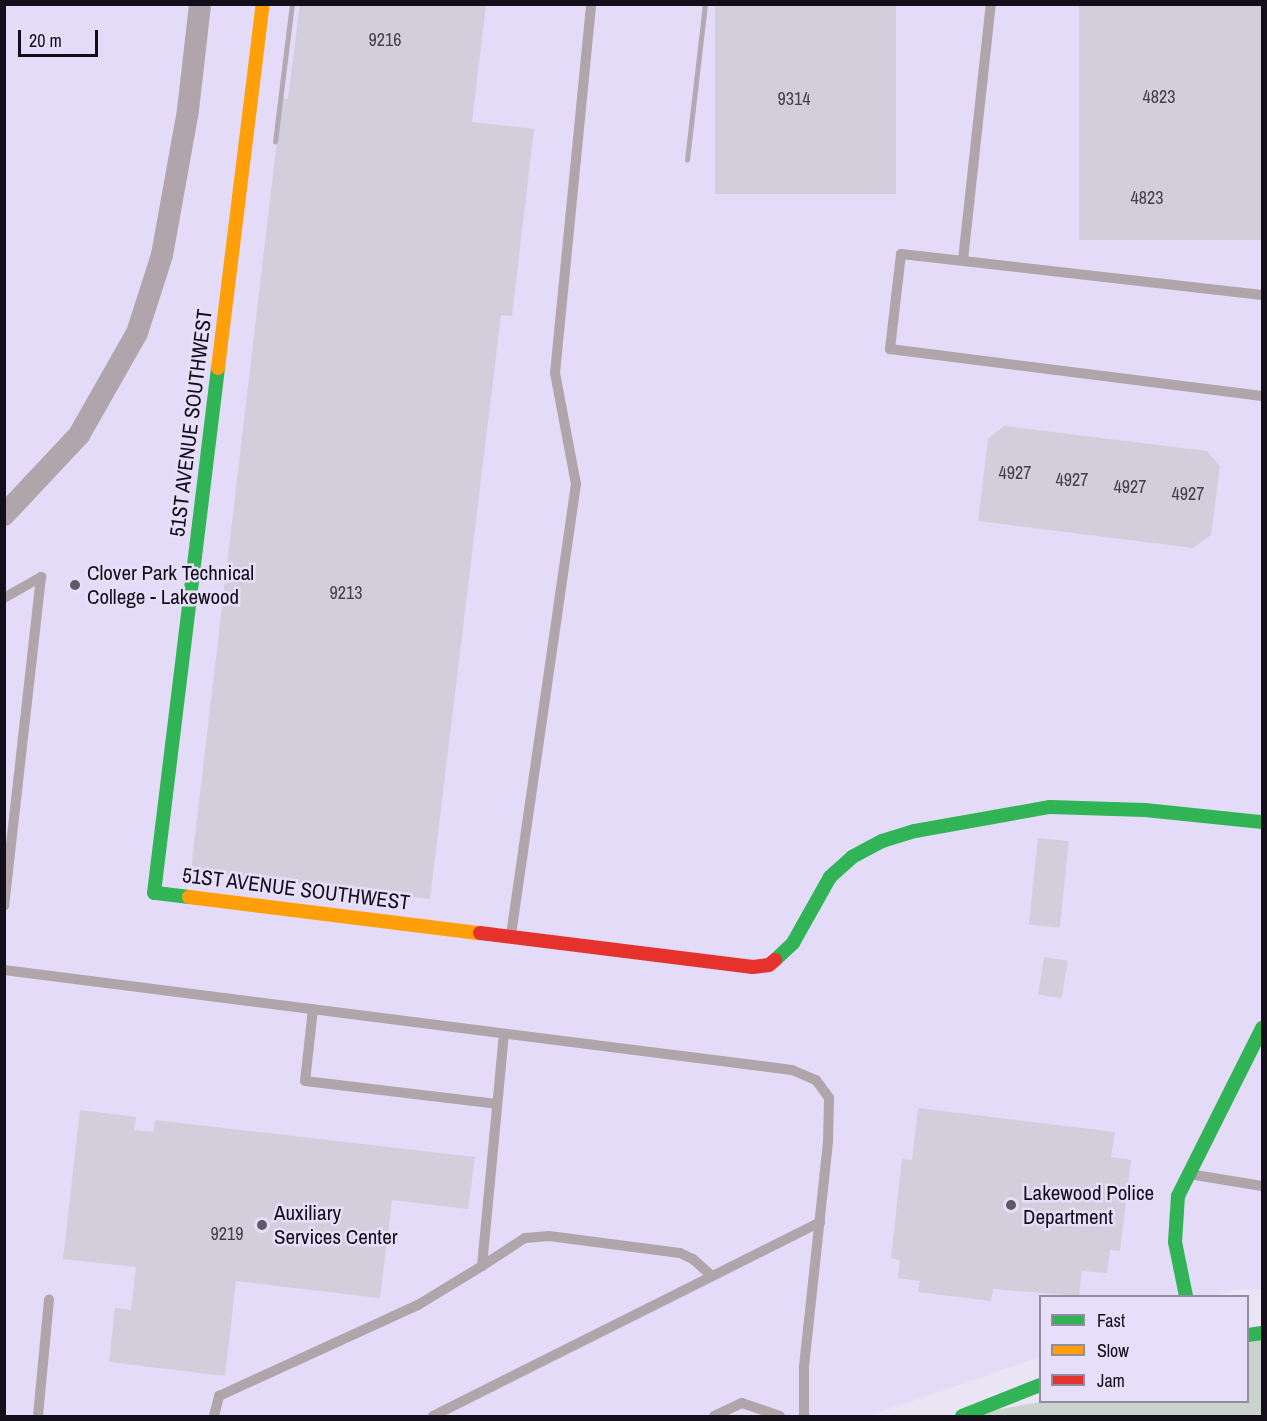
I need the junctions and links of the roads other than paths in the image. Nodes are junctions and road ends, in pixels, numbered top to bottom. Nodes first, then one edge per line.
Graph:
1 (200, 4) edge
2 (263, 4) edge
3 (591, 4) edge
4 (991, 4) edge
5 (963, 260) junction
6 (1263, 295) edge
7 (1263, 396) edge
8 (4, 515) edge
9 (4, 598) edge
10 (1263, 822) edge
11 (5, 890) edge
12 (4, 906) edge
13 (511, 937) junction
14 (4, 970) edge
15 (313, 1010) junction
16 (1263, 1028) edge
17 (504, 1035) junction
18 (497, 1104) junction
19 (1186, 1174) junction
20 (1263, 1186) edge
21 (820, 1222) junction
22 (482, 1266) junction
23 (712, 1276) junction
24 (1186, 1295) edge
25 (49, 1300) dead end
26 (1039, 1386) edge
27 (38, 1416) edge
28 (214, 1416) edge
29 (433, 1416) edge
30 (714, 1416) edge
31 (780, 1416) edge
32 (804, 1416) edge
33 (962, 1416) edge

1 - 8 street
2 - 13 street, 51ST AVENUE SOUTHWEST
3 - 13 lane
4 - 5 lane
5 - 6 lane
5 - 7 lane
9 - 11 lane
10 - 13 street, 51ST AVENUE SOUTHWEST
11 - 12 lane
14 - 15 lane
15 - 17 lane
15 - 18 lane
16 - 19 street
17 - 18 lane
17 - 21 lane
18 - 22 lane
19 - 20 lane
19 - 24 street
21 - 23 lane
21 - 32 lane
22 - 23 lane
22 - 28 lane
23 - 29 lane
25 - 27 lane
26 - 33 street
30 - 31 lane

